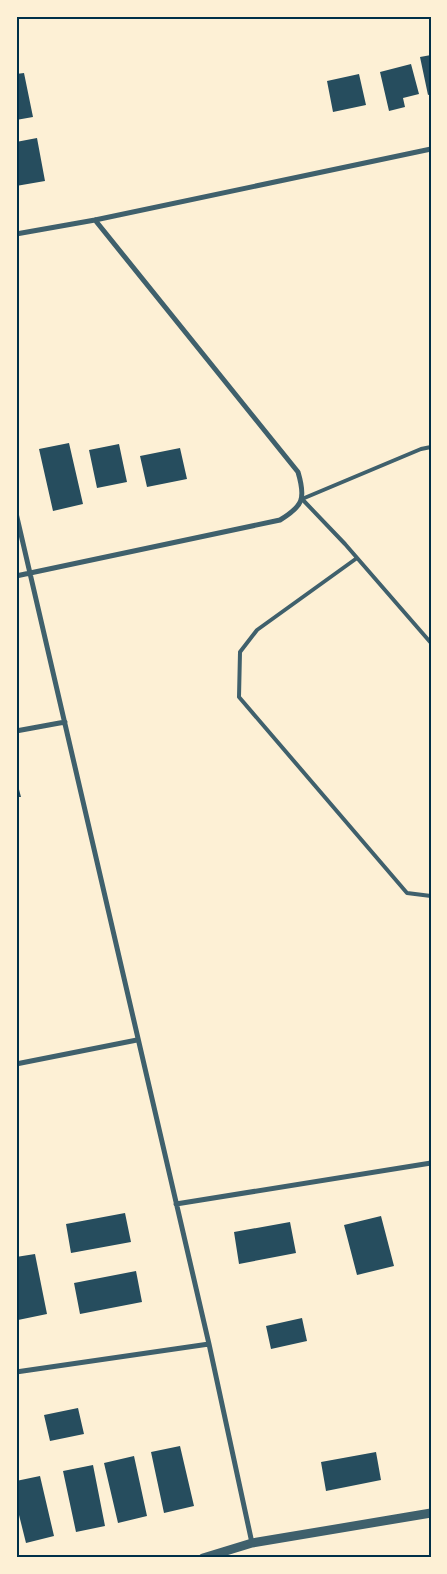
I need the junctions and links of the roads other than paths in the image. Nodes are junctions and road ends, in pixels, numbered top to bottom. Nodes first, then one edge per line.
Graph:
1 (431, 150) edge
2 (95, 220) junction
3 (16, 234) edge
4 (431, 447) edge
5 (302, 499) junction
6 (16, 513) edge
7 (357, 558) junction
8 (31, 573) junction
9 (16, 576) edge
10 (431, 643) edge
11 (65, 722) junction
12 (16, 731) edge
13 (431, 896) edge
14 (137, 1040) junction
15 (16, 1064) edge
16 (431, 1163) edge
17 (176, 1204) junction
18 (209, 1344) junction
19 (16, 1372) edge
20 (431, 1513) edge
21 (252, 1543) junction
22 (203, 1558) edge

1 - 2 street
2 - 3 street
2 - 5 street
4 - 5 lane
5 - 7 lane
5 - 8 street
6 - 8 street
7 - 10 lane
7 - 13 lane
8 - 9 street
8 - 11 street
11 - 12 street
11 - 14 street
14 - 15 street
14 - 17 street
16 - 17 street
17 - 18 street
18 - 19 street
18 - 21 street
20 - 21 street
21 - 22 street

